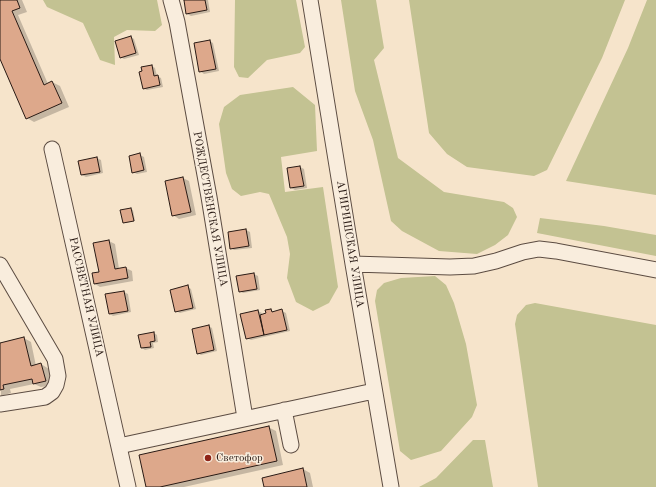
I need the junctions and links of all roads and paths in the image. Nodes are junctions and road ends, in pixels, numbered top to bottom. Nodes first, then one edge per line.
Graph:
1 (171, 0) edge
2 (310, 0) edge
3 (52, 149) dead end
4 (353, 264) junction
5 (0, 265) edge
6 (656, 270) edge
7 (374, 391) junction
8 (0, 404) edge
9 (284, 410) junction
10 (245, 418) junction
11 (291, 445) dead end
12 (119, 446) junction
13 (128, 487) edge
14 (391, 487) edge

1 - 10 street, РОЖДЕСТВЕНСКАЯ УЛИЦА
2 - 4 street, АГИРИШСКАЯ УЛИЦА
3 - 12 street, РАССВЕТНАЯ УЛИЦА
4 - 6 street
4 - 7 street, АГИРИШСКАЯ УЛИЦА
5 - 8 street
7 - 9 street
7 - 14 street, АГИРИШСКАЯ УЛИЦА
9 - 10 street
9 - 11 street
10 - 12 street
12 - 13 street, РАССВЕТНАЯ УЛИЦА

